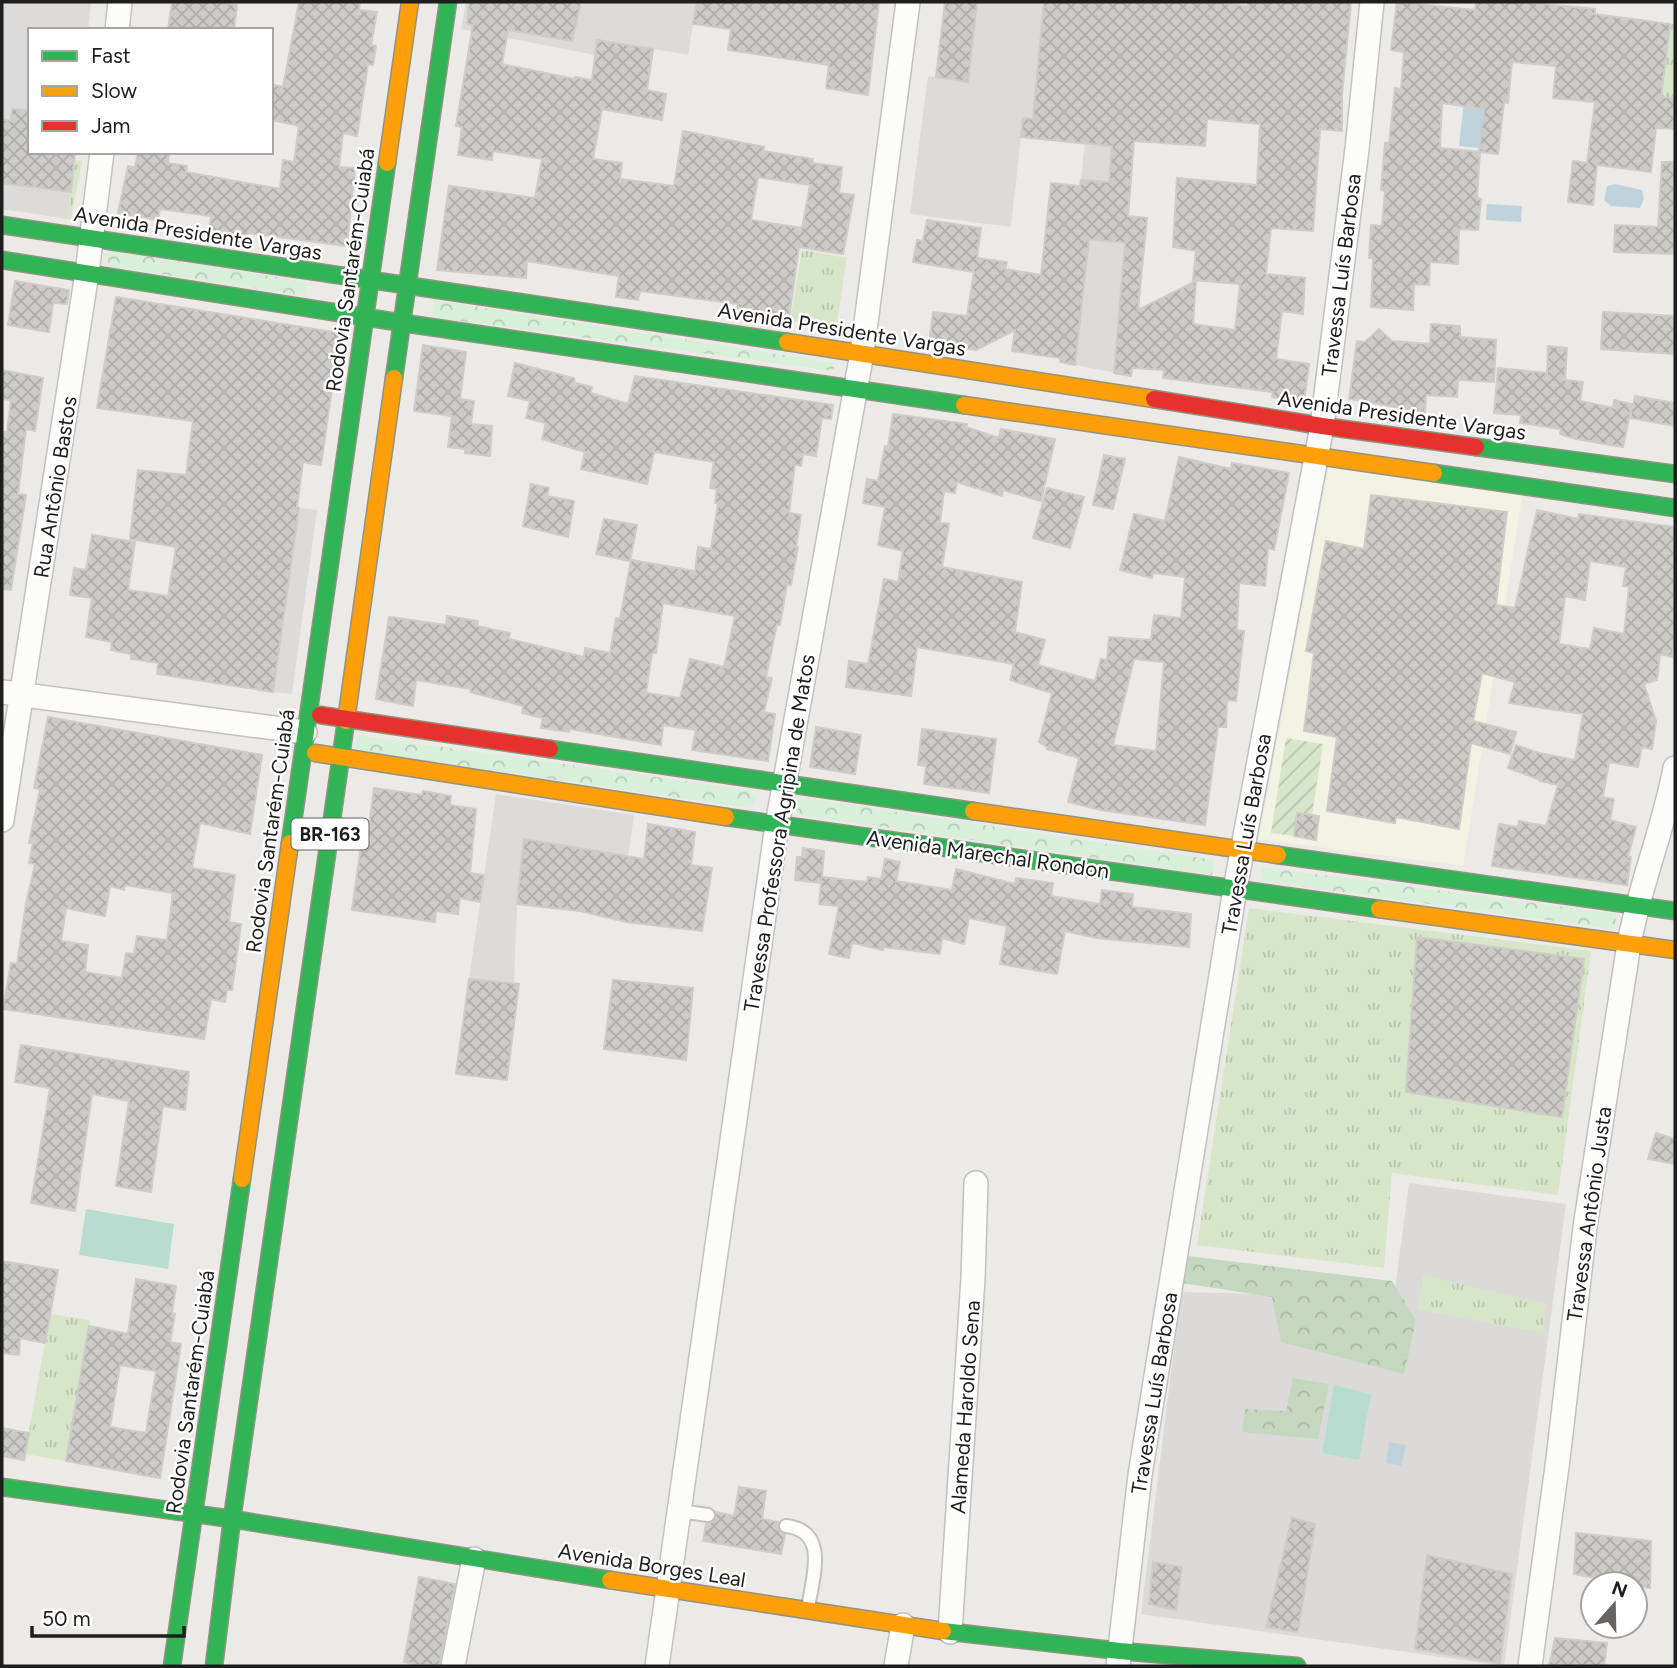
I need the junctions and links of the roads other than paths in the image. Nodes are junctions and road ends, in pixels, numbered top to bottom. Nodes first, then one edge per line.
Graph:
1 (120, 2) edge
2 (410, 2) edge
3 (448, 2) edge
4 (908, 2) edge
5 (1372, 2) edge
6 (117, 28) edge
7 (102, 154) edge
8 (2, 225) edge
9 (92, 238) junction
10 (2, 260) edge
11 (87, 273) junction
12 (370, 280) junction
13 (409, 286) junction
14 (365, 315) junction
15 (403, 323) junction
16 (862, 353) junction
17 (856, 388) junction
18 (1322, 426) junction
19 (1317, 457) junction
20 (1675, 474) edge
21 (1675, 508) edge
22 (12, 693) edge
23 (345, 719) junction
24 (305, 732) junction
25 (340, 759) junction
26 (1675, 768) edge
27 (784, 783) junction
28 (2, 820) edge
29 (777, 825) junction
30 (1242, 850) junction
31 (1235, 889) junction
32 (1636, 905) junction
33 (1675, 911) edge
34 (1629, 944) junction
35 (1675, 950) edge
36 (976, 1183) dead end
37 (2, 1488) edge
38 (679, 1511) junction
39 (195, 1513) junction
40 (708, 1515) dead end
41 (233, 1519) junction
42 (786, 1526) dead end
43 (474, 1559) junction
44 (668, 1589) junction
45 (808, 1610) junction
46 (903, 1625) junction
47 (950, 1632) junction
48 (1119, 1658) edge
49 (172, 1666) edge
50 (214, 1666) edge
51 (453, 1666) edge
52 (657, 1666) edge
53 (896, 1666) edge
54 (1297, 1666) edge
55 (1530, 1666) edge

1 - 6 street
2 - 12 main road, Rodovia Santarém-Cuiabá / BR-163
3 - 13 main road, BR-163
4 - 16 street, Travessa Professora Agripina de Matos
5 - 18 street, Travessa Luís Barbosa
7 - 9 street, Rua Antônio Bastos
8 - 9 main road, Avenida Presidente Vargas
9 - 11 street, Rua Antônio Bastos
9 - 12 main road, Avenida Presidente Vargas
10 - 11 main road
11 - 14 main road
11 - 22 street, Rua Antônio Bastos
12 - 13 main road, Avenida Presidente Vargas
12 - 14 main road, Rodovia Santarém-Cuiabá / BR-163
13 - 15 main road, BR-163
13 - 16 main road, Avenida Presidente Vargas
14 - 15 main road
14 - 24 main road, Rodovia Santarém-Cuiabá / BR-163
15 - 17 main road
15 - 23 main road, BR-163
16 - 17 street, Travessa Professora Agripina de Matos
16 - 18 main road, Avenida Presidente Vargas
17 - 19 main road
17 - 27 street, Travessa Professora Agripina de Matos
18 - 19 street, Travessa Luís Barbosa
18 - 20 main road, Avenida Presidente Vargas
19 - 21 main road
19 - 30 street, Travessa Luís Barbosa
22 - 24 street, Avenida Marechal Rondon
22 - 28 street, Rua Antônio Bastos
23 - 24 main road, Avenida Marechal Rondon
23 - 25 main road, BR-163
23 - 27 main road, Avenida Marechal Rondon
24 - 25 main road, Avenida Marechal Rondon
24 - 39 main road, Rodovia Santarém-Cuiabá / BR-163
25 - 29 main road, Avenida Marechal Rondon
25 - 41 main road, BR-163
26 - 32 street, Travessa Antônio Justa
27 - 29 street, Travessa Professora Agripina de Matos
27 - 30 main road, Avenida Marechal Rondon
29 - 31 main road, Avenida Marechal Rondon
29 - 38 street, Travessa Professora Agripina de Matos
30 - 31 street, Travessa Luís Barbosa
30 - 32 main road, Avenida Marechal Rondon
31 - 34 main road, Avenida Marechal Rondon
31 - 48 street, Travessa Luís Barbosa
32 - 33 main road, Avenida Marechal Rondon
32 - 34 street, Travessa Antônio Justa
34 - 35 main road, Avenida Marechal Rondon
34 - 55 street, Travessa Antônio Justa
36 - 47 street, Alameda Haroldo Sena
37 - 39 main road, Avenida Borges Leal
38 - 40 lane
38 - 44 street, Travessa Professora Agripina de Matos
39 - 41 main road, Avenida Borges Leal
39 - 49 main road, Rodovia Santarém-Cuiabá / BR-163
41 - 43 main road, Avenida Borges Leal
41 - 50 main road, BR-163
42 - 45 lane
43 - 44 main road, Avenida Borges Leal
43 - 51 street
44 - 45 main road, Avenida Borges Leal
44 - 52 street, Travessa Professora Agripina de Matos
45 - 46 main road, Avenida Borges Leal
46 - 47 main road, Avenida Borges Leal
46 - 53 street
47 - 48 main road, Avenida Borges Leal
48 - 54 main road, Avenida Borges Leal

